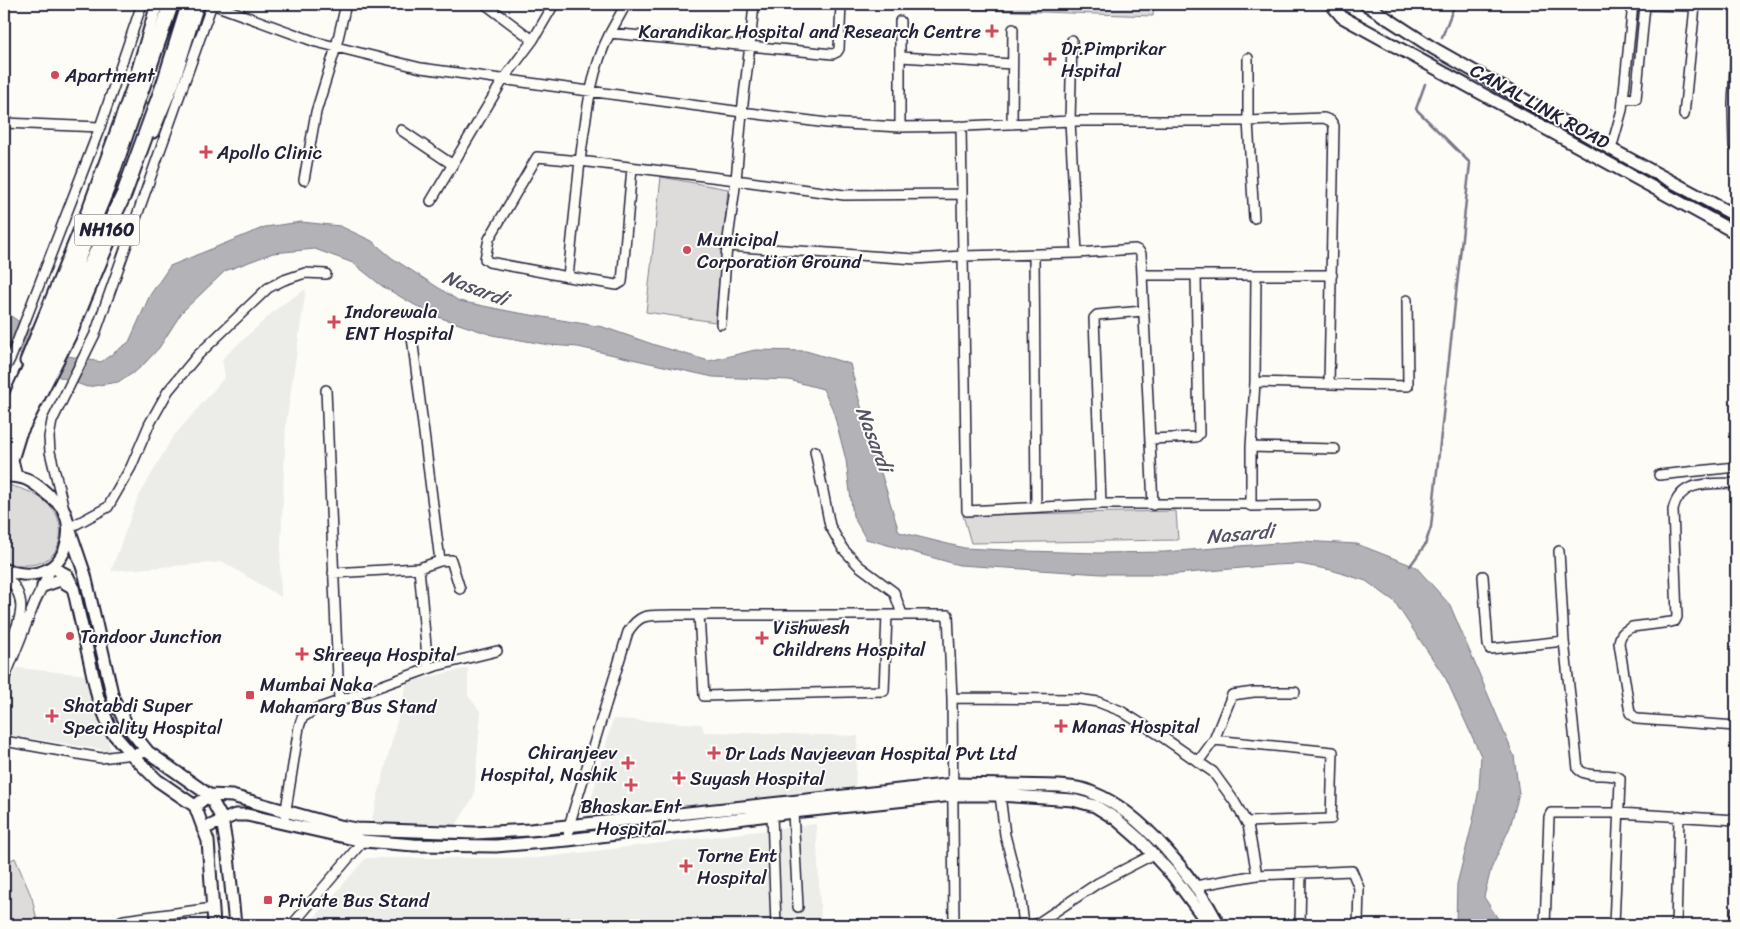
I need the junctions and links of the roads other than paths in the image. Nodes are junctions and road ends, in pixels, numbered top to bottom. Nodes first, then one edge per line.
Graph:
1 (142, 4) edge
2 (157, 4) edge
3 (171, 4) edge
4 (189, 4) edge
5 (198, 4) edge
6 (212, 4) edge
7 (346, 4) edge
8 (485, 4) edge
9 (554, 4) edge
10 (626, 4) edge
11 (754, 4) edge
12 (841, 4) edge
13 (1331, 4) edge
14 (1365, 4) edge
15 (1632, 8) edge
16 (1644, 14) junction
17 (1386, 18) junction
18 (900, 21) dead end
19 (1013, 29) dead end
20 (610, 33) junction
21 (1372, 33) junction
22 (533, 40) junction
23 (1072, 40) dead end
24 (750, 45) junction
25 (336, 47) junction
26 (1736, 49) edge
27 (901, 57) junction
28 (1248, 58) dead end
29 (1012, 64) junction
30 (503, 80) junction
31 (590, 92) junction
32 (1623, 98) junction
33 (1735, 104) edge
34 (742, 112) junction
35 (1684, 115) dead end
36 (1070, 120) junction
37 (1248, 121) junction
38 (4, 122) edge
39 (1012, 124) junction
40 (900, 126) junction
41 (961, 126) junction
42 (100, 127) junction
43 (401, 130) dead end
44 (1734, 146) dead end
45 (1611, 149) junction
46 (580, 161) junction
47 (453, 165) junction
48 (632, 168) junction
49 (304, 180) dead end
50 (736, 180) junction
51 (962, 194) junction
52 (431, 202) dead end
53 (1736, 216) edge
54 (1254, 218) dead end
55 (1736, 234) edge
56 (728, 246) junction
57 (1077, 253) junction
58 (1034, 255) junction
59 (962, 256) junction
60 (326, 274) dead end
61 (1142, 274) junction
62 (1196, 275) junction
63 (1256, 275) junction
64 (1332, 275) junction
65 (568, 277) junction
66 (1407, 300) dead end
67 (1144, 311) junction
68 (721, 324) dead end
69 (412, 337) dead end
70 (4, 371) edge
71 (1255, 382) junction
72 (1329, 384) junction
73 (326, 390) dead end
74 (4, 409) edge
75 (4, 424) edge
76 (1150, 440) junction
77 (1252, 447) junction
78 (4, 448) edge
79 (1335, 449) dead end
80 (815, 451) dead end
81 (1736, 467) edge
82 (1660, 475) dead end
83 (10, 476) edge
84 (1736, 482) edge
85 (1101, 504) junction
86 (1153, 504) junction
87 (1315, 505) dead end
88 (1036, 506) junction
89 (1251, 506) junction
90 (64, 510) junction
91 (69, 528) junction
92 (1559, 551) dead end
93 (440, 561) junction
94 (52, 567) junction
95 (419, 568) junction
96 (4, 570) edge
97 (334, 573) junction
98 (4, 575) edge
99 (1483, 576) dead end
100 (43, 586) junction
101 (74, 587) junction
102 (460, 589) dead end
103 (22, 611) junction
104 (902, 614) junction
105 (699, 615) junction
106 (887, 615) junction
107 (29, 617) junction
108 (1564, 640) junction
109 (497, 651) dead end
110 (4, 657) edge
111 (428, 668) junction
112 (4, 680) edge
113 (1294, 692) dead end
114 (952, 698) junction
115 (339, 701) junction
116 (1736, 726) edge
117 (1214, 740) junction
118 (4, 741) edge
119 (148, 752) junction
120 (132, 755) junction
121 (1198, 762) junction
122 (953, 789) junction
123 (209, 795) junction
124 (1000, 796) junction
125 (194, 806) junction
126 (285, 811) junction
127 (793, 812) junction
128 (1618, 813) junction
129 (772, 815) junction
130 (1679, 816) junction
131 (222, 819) junction
132 (1736, 820) edge
133 (1246, 822) junction
134 (284, 824) junction
135 (568, 826) junction
136 (203, 828) junction
137 (568, 840) junction
138 (363, 841) junction
139 (1154, 854) junction
140 (1301, 873) junction
141 (1257, 875) junction
142 (1195, 886) junction
143 (798, 907) dead end
144 (213, 908) junction
145 (1736, 911) edge
146 (1358, 924) edge
147 (120, 925) edge
148 (214, 925) edge
149 (235, 925) edge
150 (292, 925) edge
151 (776, 925) edge
152 (954, 925) edge
153 (1024, 925) edge
154 (1034, 925) edge
155 (1208, 925) edge
156 (1219, 925) edge
157 (1300, 925) edge
158 (1545, 925) edge
159 (1614, 925) edge
160 (1676, 925) edge
161 (1736, 925) edge

1 - 42 street
2 - 74 main road
3 - 75 highway, NH160
4 - 78 highway, NH160
5 - 83 main road
6 - 25 street
6 - 90 street
7 - 25 street
8 - 22 street
9 - 22 street
10 - 20 street
11 - 24 street
12 - 24 street
13 - 21 main road, CANAL LINK ROAD
14 - 17 main road, CANAL LINK ROAD
15 - 16 street
15 - 32 street
16 - 32 street
16 - 35 street
17 - 21 main road
17 - 45 main road, CANAL LINK ROAD
18 - 27 street
19 - 29 street
20 - 24 street
20 - 31 street
21 - 55 main road, CANAL LINK ROAD
22 - 30 street
23 - 36 street
24 - 34 street
25 - 30 street
25 - 49 street
26 - 33 street
27 - 29 street
27 - 40 street
28 - 37 street
29 - 39 street
30 - 31 street
30 - 47 street
31 - 34 street
31 - 46 street
32 - 45 street
33 - 44 street
34 - 40 street
34 - 50 street
36 - 37 street
36 - 39 street
36 - 57 street
37 - 54 street
37 - 64 street
38 - 42 street
39 - 41 street
40 - 41 street
41 - 51 street
42 - 70 street
43 - 47 street
45 - 53 main road, CANAL LINK ROAD
46 - 48 street
46 - 65 street
46 - 65 street
47 - 52 street
48 - 50 street
48 - 65 street
50 - 51 street
50 - 56 street
51 - 59 street
56 - 59 street
56 - 68 street
57 - 58 street
57 - 61 street
58 - 59 street
58 - 88 street
59 - 88 street
60 - 91 street
61 - 62 street
61 - 67 street
62 - 63 street
62 - 76 street
63 - 64 street
63 - 71 street
64 - 72 street
66 - 72 street
67 - 76 street
67 - 85 street
69 - 93 street
71 - 72 street
71 - 77 street
73 - 97 street
76 - 86 street
77 - 79 street
77 - 89 street
80 - 104 street
81 - 82 street
83 - 90 main road
84 - 116 street
85 - 86 street
85 - 88 street
86 - 89 street
87 - 89 street
90 - 91 main road
91 - 94 main road
91 - 119 main road
92 - 108 street
93 - 95 street
93 - 102 street
94 - 96 main road
94 - 100 street
94 - 101 main road
95 - 97 street
95 - 111 street
97 - 115 street
98 - 103 street
99 - 108 street
100 - 101 main road
100 - 107 street
101 - 120 main road
103 - 107 street
103 - 110 street
104 - 106 street
104 - 114 street
105 - 106 street
105 - 106 street
105 - 135 street
107 - 112 street
108 - 128 street
109 - 111 street
111 - 115 street
113 - 117 street
114 - 121 street
114 - 122 street
115 - 126 street
117 - 121 street
117 - 133 street
118 - 120 street
119 - 120 street
119 - 123 main road
120 - 125 main road
121 - 133 street
122 - 124 main road
122 - 127 main road
122 - 135 main road
122 - 142 main road
122 - 152 street
123 - 125 main road
123 - 126 main road
123 - 131 main road
124 - 139 main road
124 - 153 street
125 - 136 main road
126 - 134 street
126 - 135 main road
127 - 129 main road
127 - 143 street
128 - 130 street
128 - 158 street
128 - 159 street
129 - 137 main road
129 - 151 street
130 - 132 street
130 - 160 street
131 - 134 main road
131 - 136 main road
131 - 149 main road
133 - 141 street
134 - 138 main road
135 - 137 street
136 - 144 main road
137 - 138 main road
138 - 150 street
139 - 154 street
139 - 155 main road
140 - 141 street
140 - 146 street
140 - 157 street
141 - 142 street
142 - 156 main road
144 - 147 street
144 - 148 main road
145 - 161 street

